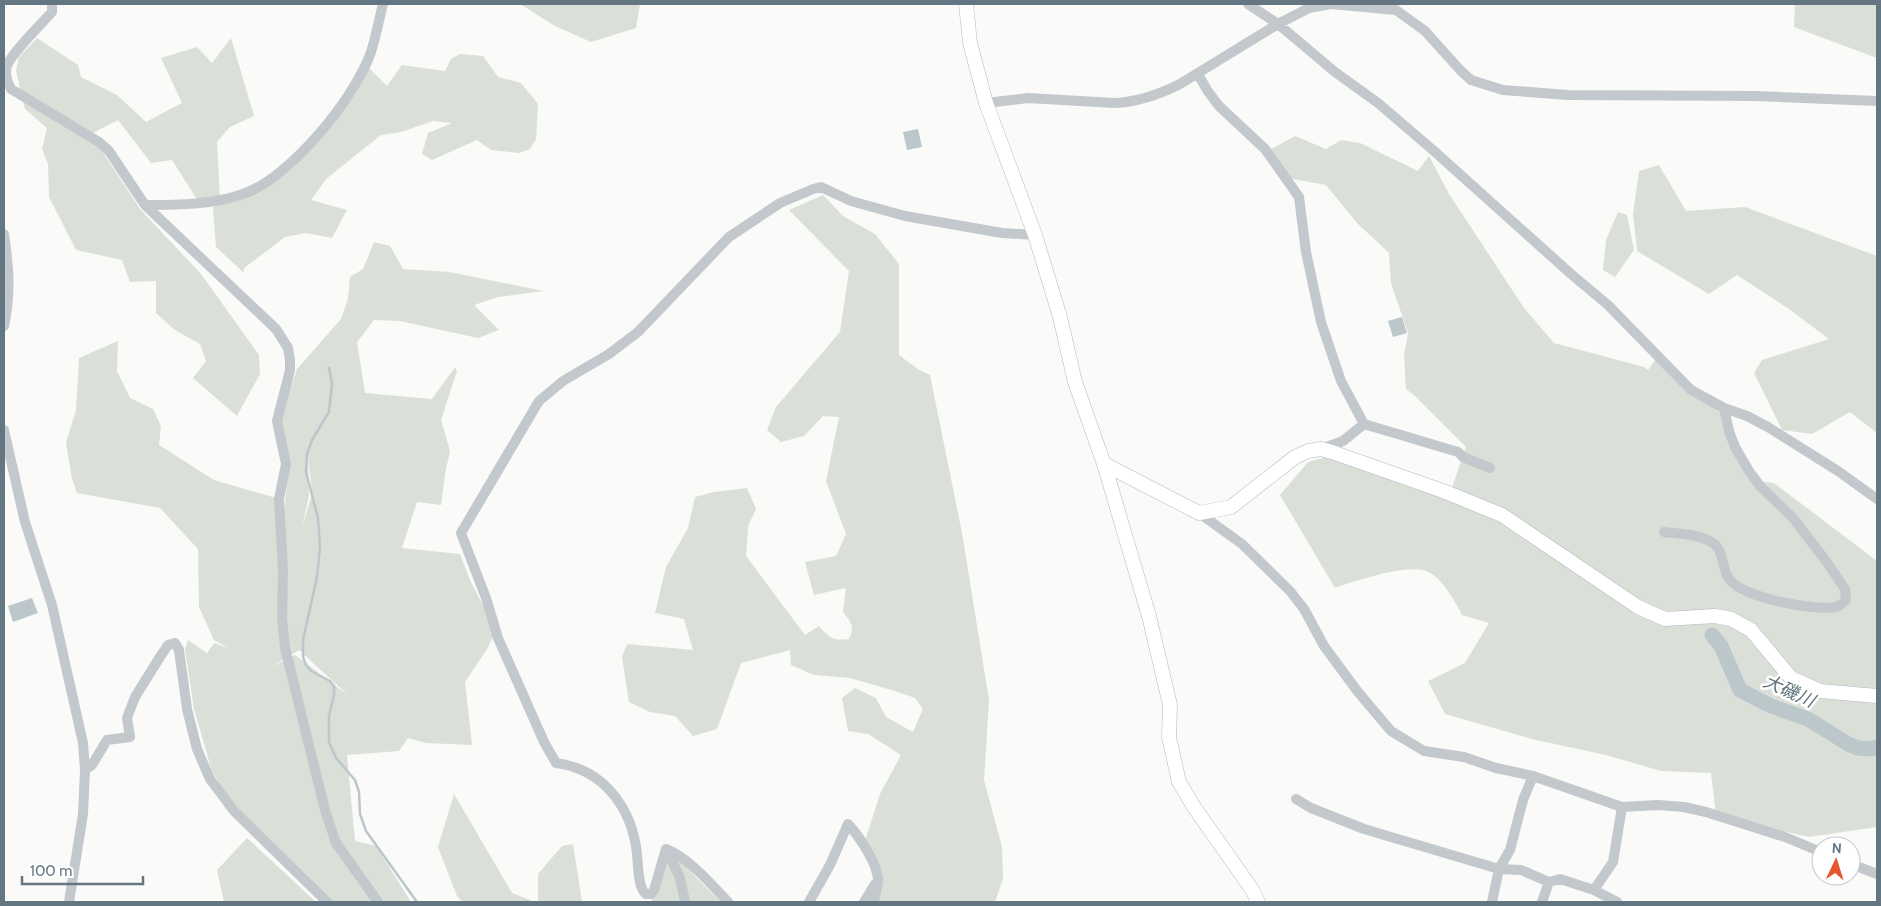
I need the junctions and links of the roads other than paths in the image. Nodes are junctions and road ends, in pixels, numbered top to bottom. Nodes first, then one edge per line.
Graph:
1 (52, 4) edge
2 (383, 4) edge
3 (966, 4) edge
4 (1248, 4) edge
5 (1278, 24) junction
6 (1198, 74) junction
7 (1877, 101) edge
8 (986, 103) junction
9 (145, 206) junction
10 (4, 234) edge
11 (1034, 235) junction
12 (4, 326) edge
13 (1724, 408) junction
14 (1364, 424) junction
15 (4, 430) edge
16 (1320, 449) junction
17 (1104, 464) junction
18 (1490, 468) dead end
19 (1877, 498) edge
20 (1199, 513) junction
21 (1664, 532) dead end
22 (1877, 696) edge
23 (85, 770) junction
24 (1532, 776) junction
25 (1296, 799) dead end
26 (1622, 807) junction
27 (1811, 848) edge
28 (666, 849) junction
29 (1861, 868) edge
30 (1499, 869) junction
31 (1877, 874) edge
32 (878, 879) junction
33 (1549, 882) junction
34 (1594, 890) junction
35 (69, 902) edge
36 (327, 902) edge
37 (378, 902) edge
38 (685, 902) edge
39 (728, 902) edge
40 (809, 902) edge
41 (864, 902) edge
42 (874, 902) edge
43 (1258, 902) edge
44 (1492, 902) edge
45 (1542, 902) edge
46 (1617, 902) edge

1 - 9 street
2 - 9 street
3 - 8 street
4 - 5 street
5 - 6 street
5 - 7 street
5 - 13 street
6 - 8 street
6 - 14 street
8 - 11 street
9 - 37 street
10 - 12 street
11 - 17 street
11 - 28 street
13 - 19 street
13 - 21 street
14 - 16 street
14 - 18 street
15 - 23 street
16 - 20 street
16 - 22 street
17 - 20 street
17 - 43 street
20 - 24 street
23 - 35 street
23 - 36 street
24 - 26 street
24 - 30 street
25 - 30 street
26 - 27 street
26 - 34 street
28 - 38 street
28 - 39 street
29 - 31 street
30 - 33 street
30 - 44 street
32 - 40 street
32 - 41 street
32 - 42 street
33 - 34 street
33 - 45 street
34 - 46 street

